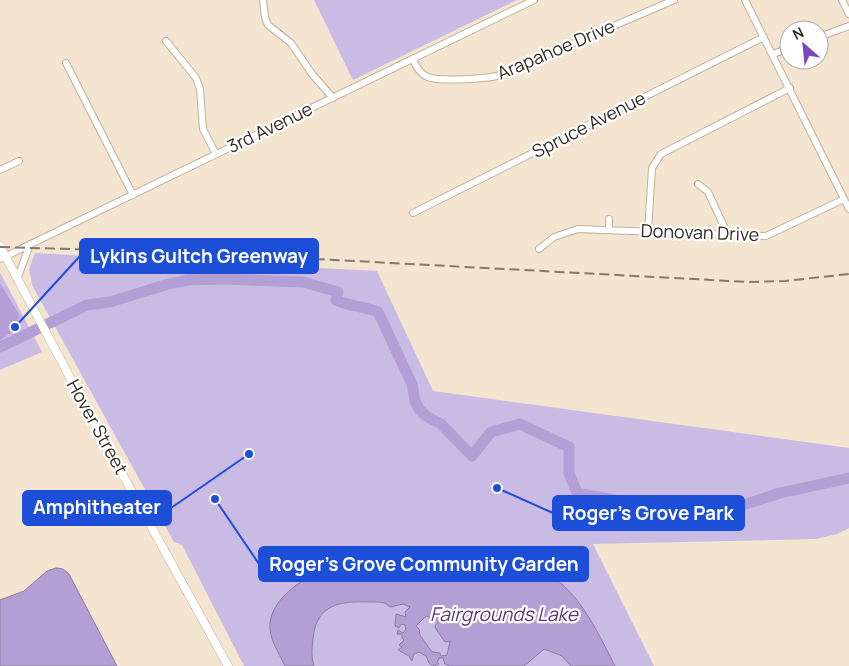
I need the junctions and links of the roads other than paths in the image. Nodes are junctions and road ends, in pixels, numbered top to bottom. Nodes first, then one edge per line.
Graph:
1 (263, 0) edge
2 (534, 0) edge
3 (674, 0) edge
4 (745, 0) edge
5 (842, 0) edge
6 (849, 14) edge
7 (849, 26) edge
8 (829, 33) edge
9 (764, 37) junction
10 (166, 42) dead end
11 (779, 52) edge
12 (773, 54) junction
13 (413, 59) junction
14 (66, 63) dead end
15 (790, 88) junction
16 (333, 98) junction
17 (216, 154) junction
18 (19, 161) dead end
19 (0, 170) edge
20 (698, 184) dead end
21 (133, 195) junction
22 (844, 199) junction
23 (849, 209) edge
24 (413, 213) dead end
25 (609, 218) dead end
26 (609, 230) junction
27 (648, 231) junction
28 (728, 234) junction
29 (30, 244) junction
30 (0, 246) edge
31 (539, 249) dead end
32 (3, 258) edge
33 (18, 280) junction
34 (228, 666) edge

1 - 16 street
2 - 13 street, 3rd Avenue
3 - 13 street, Arapahoe Drive
4 - 9 street
5 - 6 street
7 - 8 street
9 - 12 street
9 - 24 street, Spruce Avenue
10 - 17 street
11 - 12 street
12 - 15 street
13 - 16 street, 3rd Avenue
14 - 21 street
15 - 22 street
15 - 27 street
16 - 17 street, 3rd Avenue
17 - 21 street, 3rd Avenue
18 - 19 street
20 - 28 street
21 - 29 street, 3rd Avenue
22 - 23 street
22 - 28 street, Donovan Drive
25 - 26 street
26 - 27 street, Donovan Drive
26 - 31 street, Donovan Drive
27 - 28 street, Donovan Drive
29 - 32 street, 3rd Avenue
29 - 33 street
30 - 32 main road, Hover Street
32 - 33 main road, Hover Street
33 - 34 main road, Hover Street

